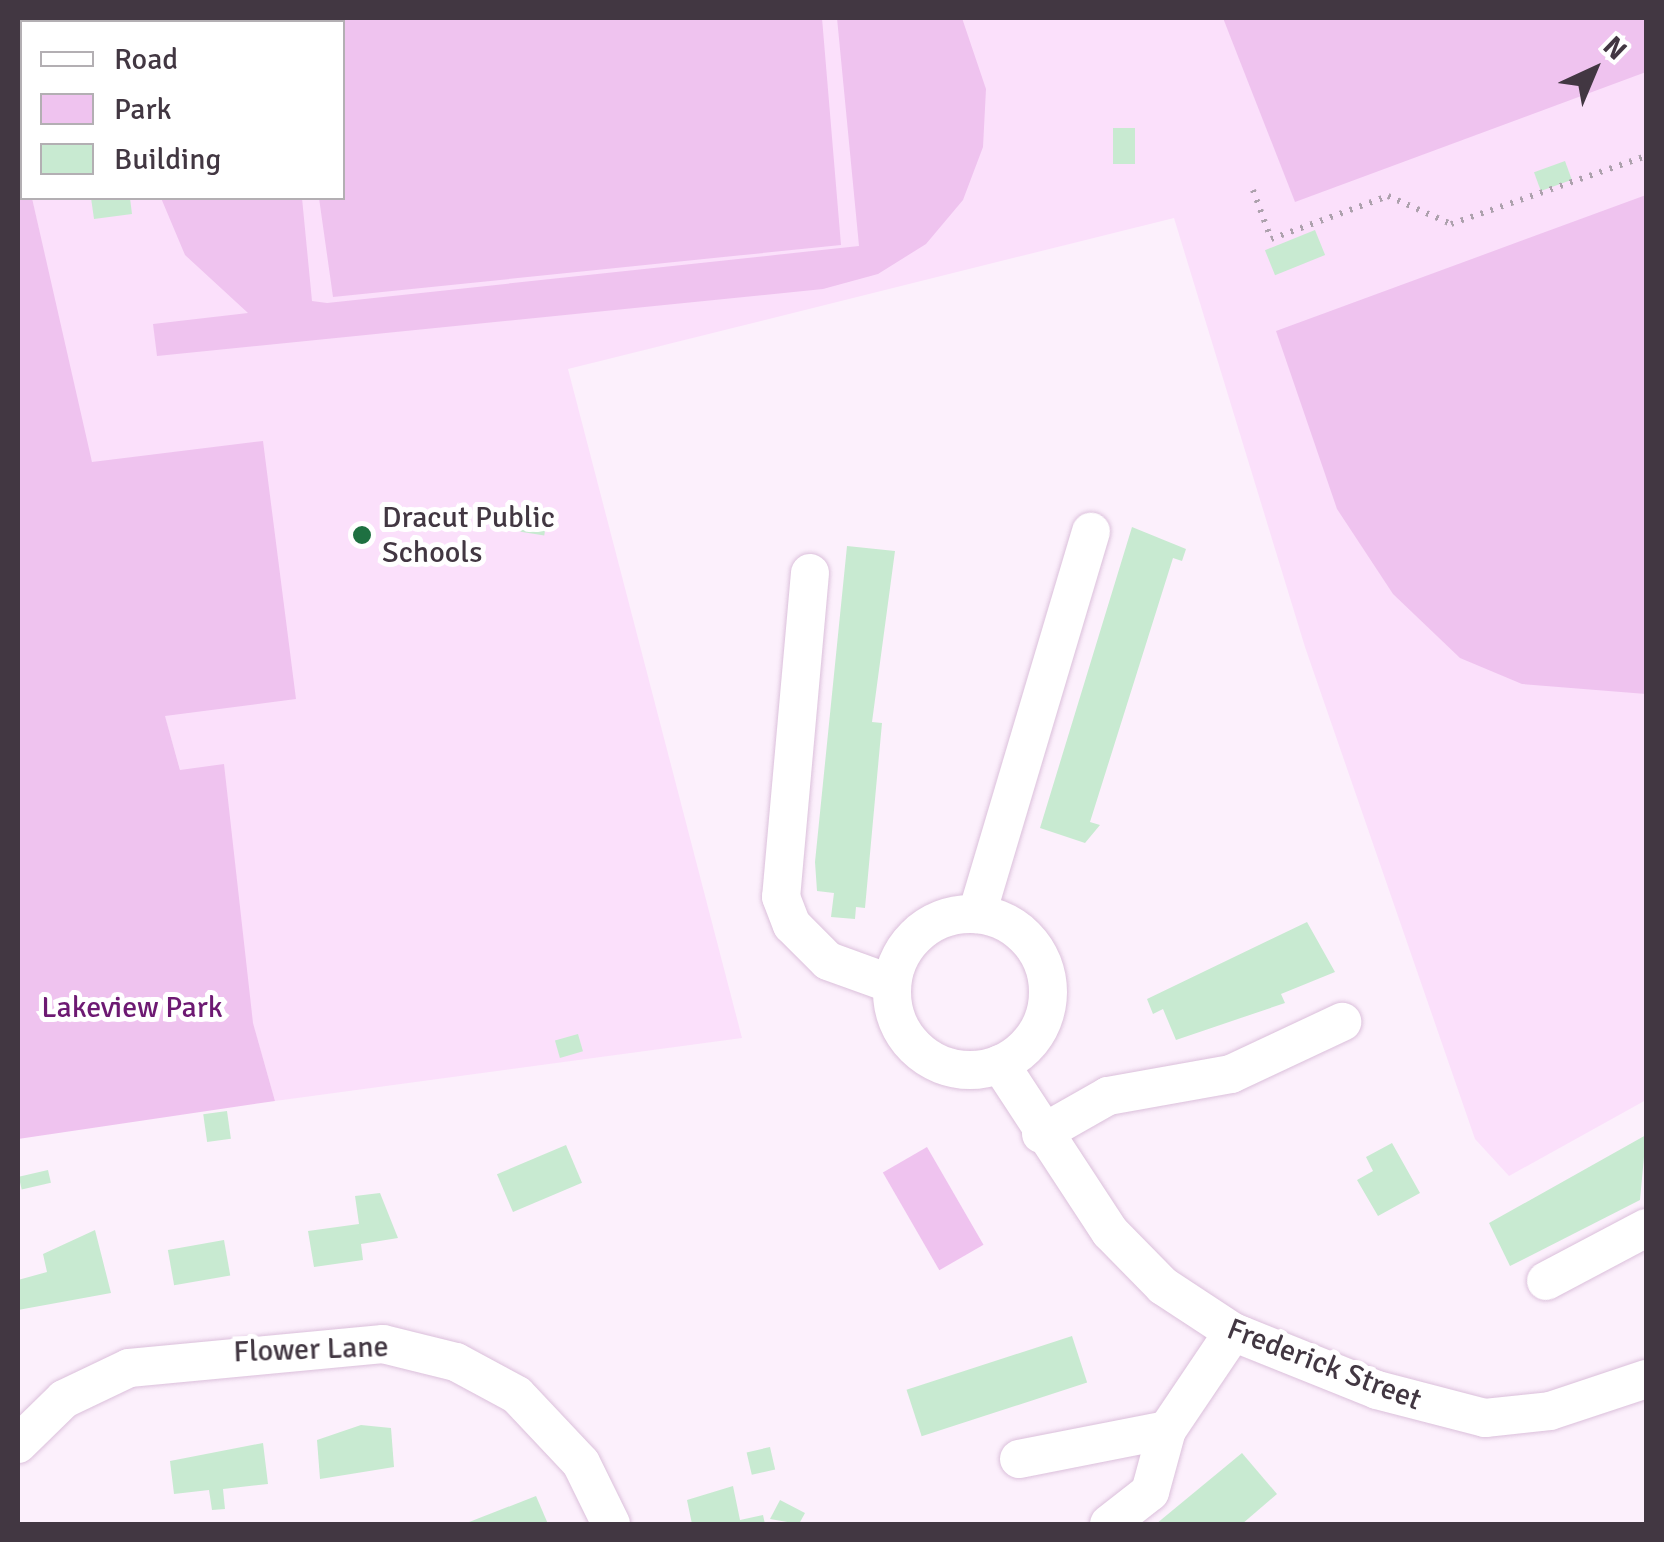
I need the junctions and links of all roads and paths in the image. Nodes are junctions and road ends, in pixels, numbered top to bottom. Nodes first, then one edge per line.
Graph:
1 (1646, 156) edge
2 (1254, 190) dead end
3 (1092, 532) dead end
4 (810, 572) dead end
5 (976, 914) junction
6 (892, 984) junction
7 (1342, 1022) dead end
8 (1000, 1064) junction
9 (1041, 1134) junction
10 (1645, 1232) edge
11 (1546, 1281) dead end
12 (1233, 1332) junction
13 (1646, 1378) edge
14 (1167, 1430) junction
15 (18, 1444) edge
16 (1019, 1459) dead end
17 (612, 1524) edge
18 (1108, 1524) edge

1 - 2 path
3 - 5 street
4 - 6 street
5 - 6 street
5 - 8 street
6 - 8 street
7 - 9 street
8 - 9 street, Frederick Street
9 - 12 street, Frederick Street
10 - 11 street
12 - 13 street, Frederick Street
12 - 14 street
14 - 16 street
14 - 18 street
15 - 17 street, Flower Lane

